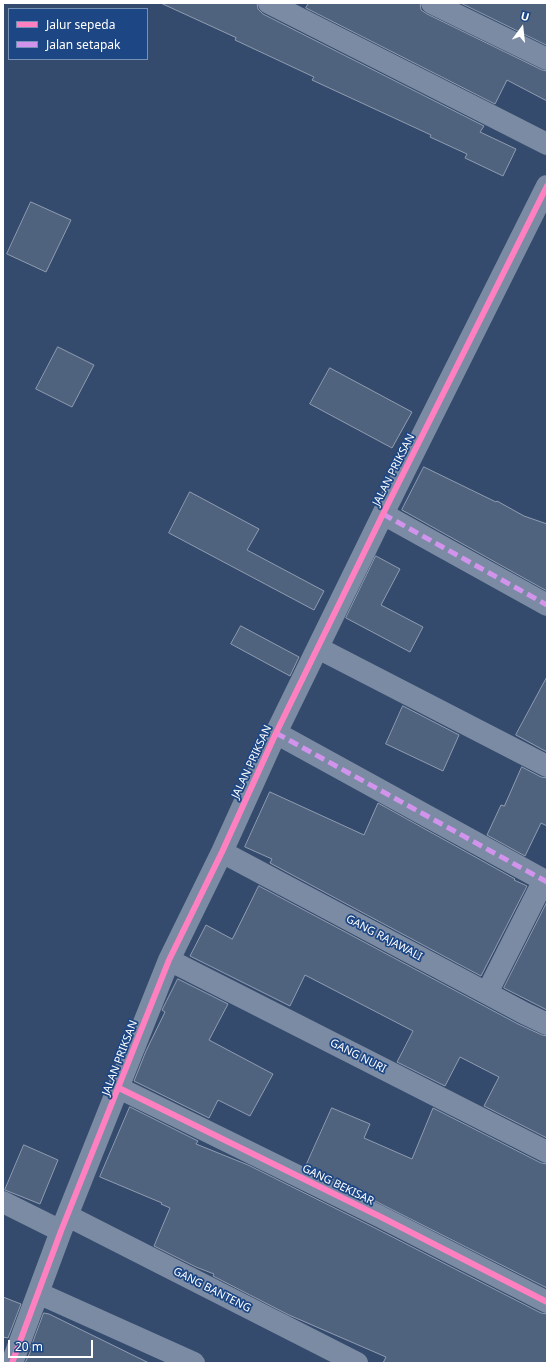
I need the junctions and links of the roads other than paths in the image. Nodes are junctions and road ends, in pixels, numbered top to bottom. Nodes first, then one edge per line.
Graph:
1 (269, 3) edge
2 (432, 3) edge
3 (295, 9) edge
4 (547, 59) edge
5 (547, 144) edge
6 (547, 186) edge
7 (383, 514) junction
8 (547, 605) edge
9 (318, 648) junction
10 (276, 733) junction
11 (547, 766) edge
12 (222, 852) junction
13 (545, 881) edge
14 (169, 960) junction
15 (487, 993) junction
16 (547, 1024) edge
17 (119, 1088) junction
18 (547, 1152) edge
19 (3, 1202) edge
20 (64, 1223) junction
21 (38, 1292) junction
22 (547, 1302) edge
23 (12, 1363) edge
24 (194, 1363) edge
25 (357, 1363) edge

1 - 3 street
2 - 4 street
3 - 5 street
6 - 7 street, JALAN PRIKSAN
7 - 8 street
7 - 9 street, JALAN PRIKSAN
9 - 10 street, JALAN PRIKSAN
9 - 11 street
10 - 12 street, JALAN PRIKSAN
10 - 13 street
12 - 14 street, JALAN PRIKSAN
12 - 15 street, GANG RAJAWALI
13 - 15 street
14 - 17 street, JALAN PRIKSAN
14 - 18 street, GANG NURI
15 - 16 street, GANG RAJAWALI
17 - 20 street, JALAN PRIKSAN
17 - 22 street, GANG BEKISAR
19 - 20 street, GANG BANTENG
20 - 21 street, JALAN PRIKSAN
20 - 25 street, GANG BANTENG
21 - 23 street, JALAN PRIKSAN
21 - 24 street

